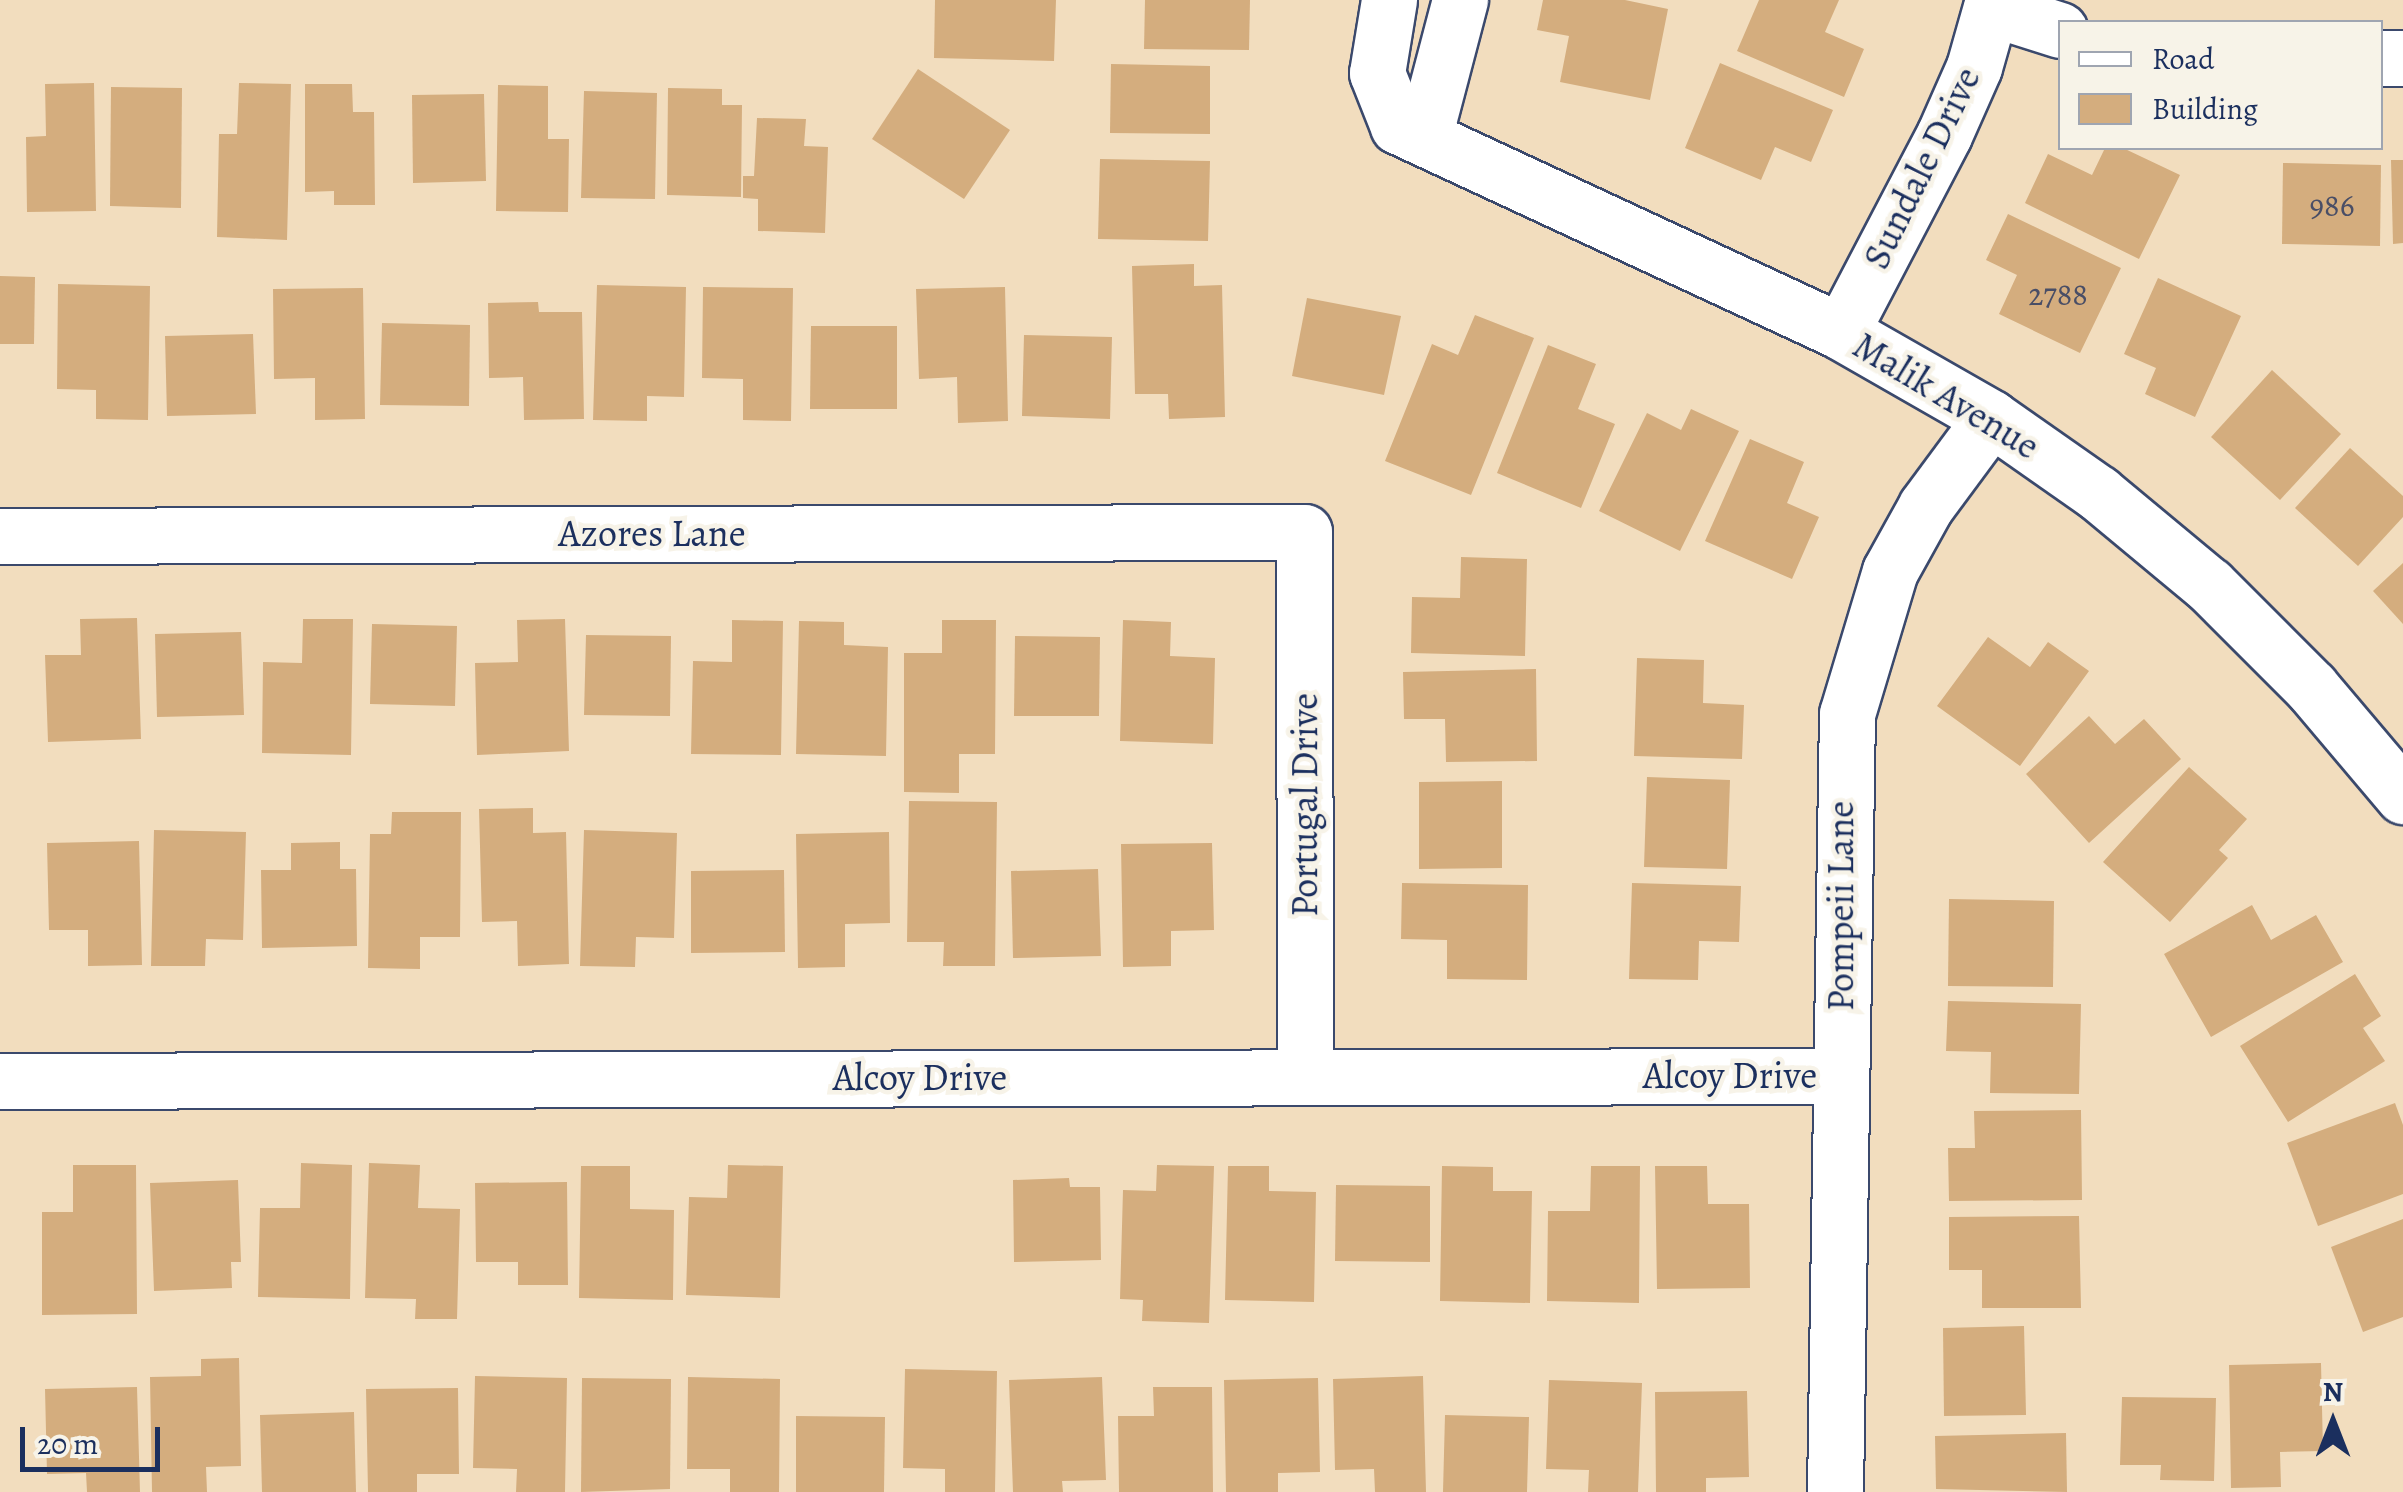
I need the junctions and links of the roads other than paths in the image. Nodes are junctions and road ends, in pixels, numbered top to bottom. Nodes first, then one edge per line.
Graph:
1 (1390, 0) edge
2 (1460, 0) edge
3 (1992, 4) edge
4 (2058, 29) edge
5 (1411, 132) junction
6 (1841, 332) junction
7 (1991, 418) junction
8 (1304, 532) joint
9 (0, 536) edge
10 (2403, 796) edge
11 (1841, 1076) junction
12 (1306, 1077) junction
13 (0, 1081) edge
14 (1835, 1492) edge

1 - 5 street
2 - 5 street
3 - 4 street
3 - 6 street, Sundale Drive
5 - 6 street, Malik Avenue
6 - 7 street, Malik Avenue
7 - 10 street, Malik Avenue
7 - 11 street, Pompeii Lane
8 - 9 street, Azores Lane
8 - 12 street, Portugal Drive
11 - 12 street, Alcoy Drive
11 - 14 street, Pompeii Lane
12 - 13 street, Alcoy Drive

